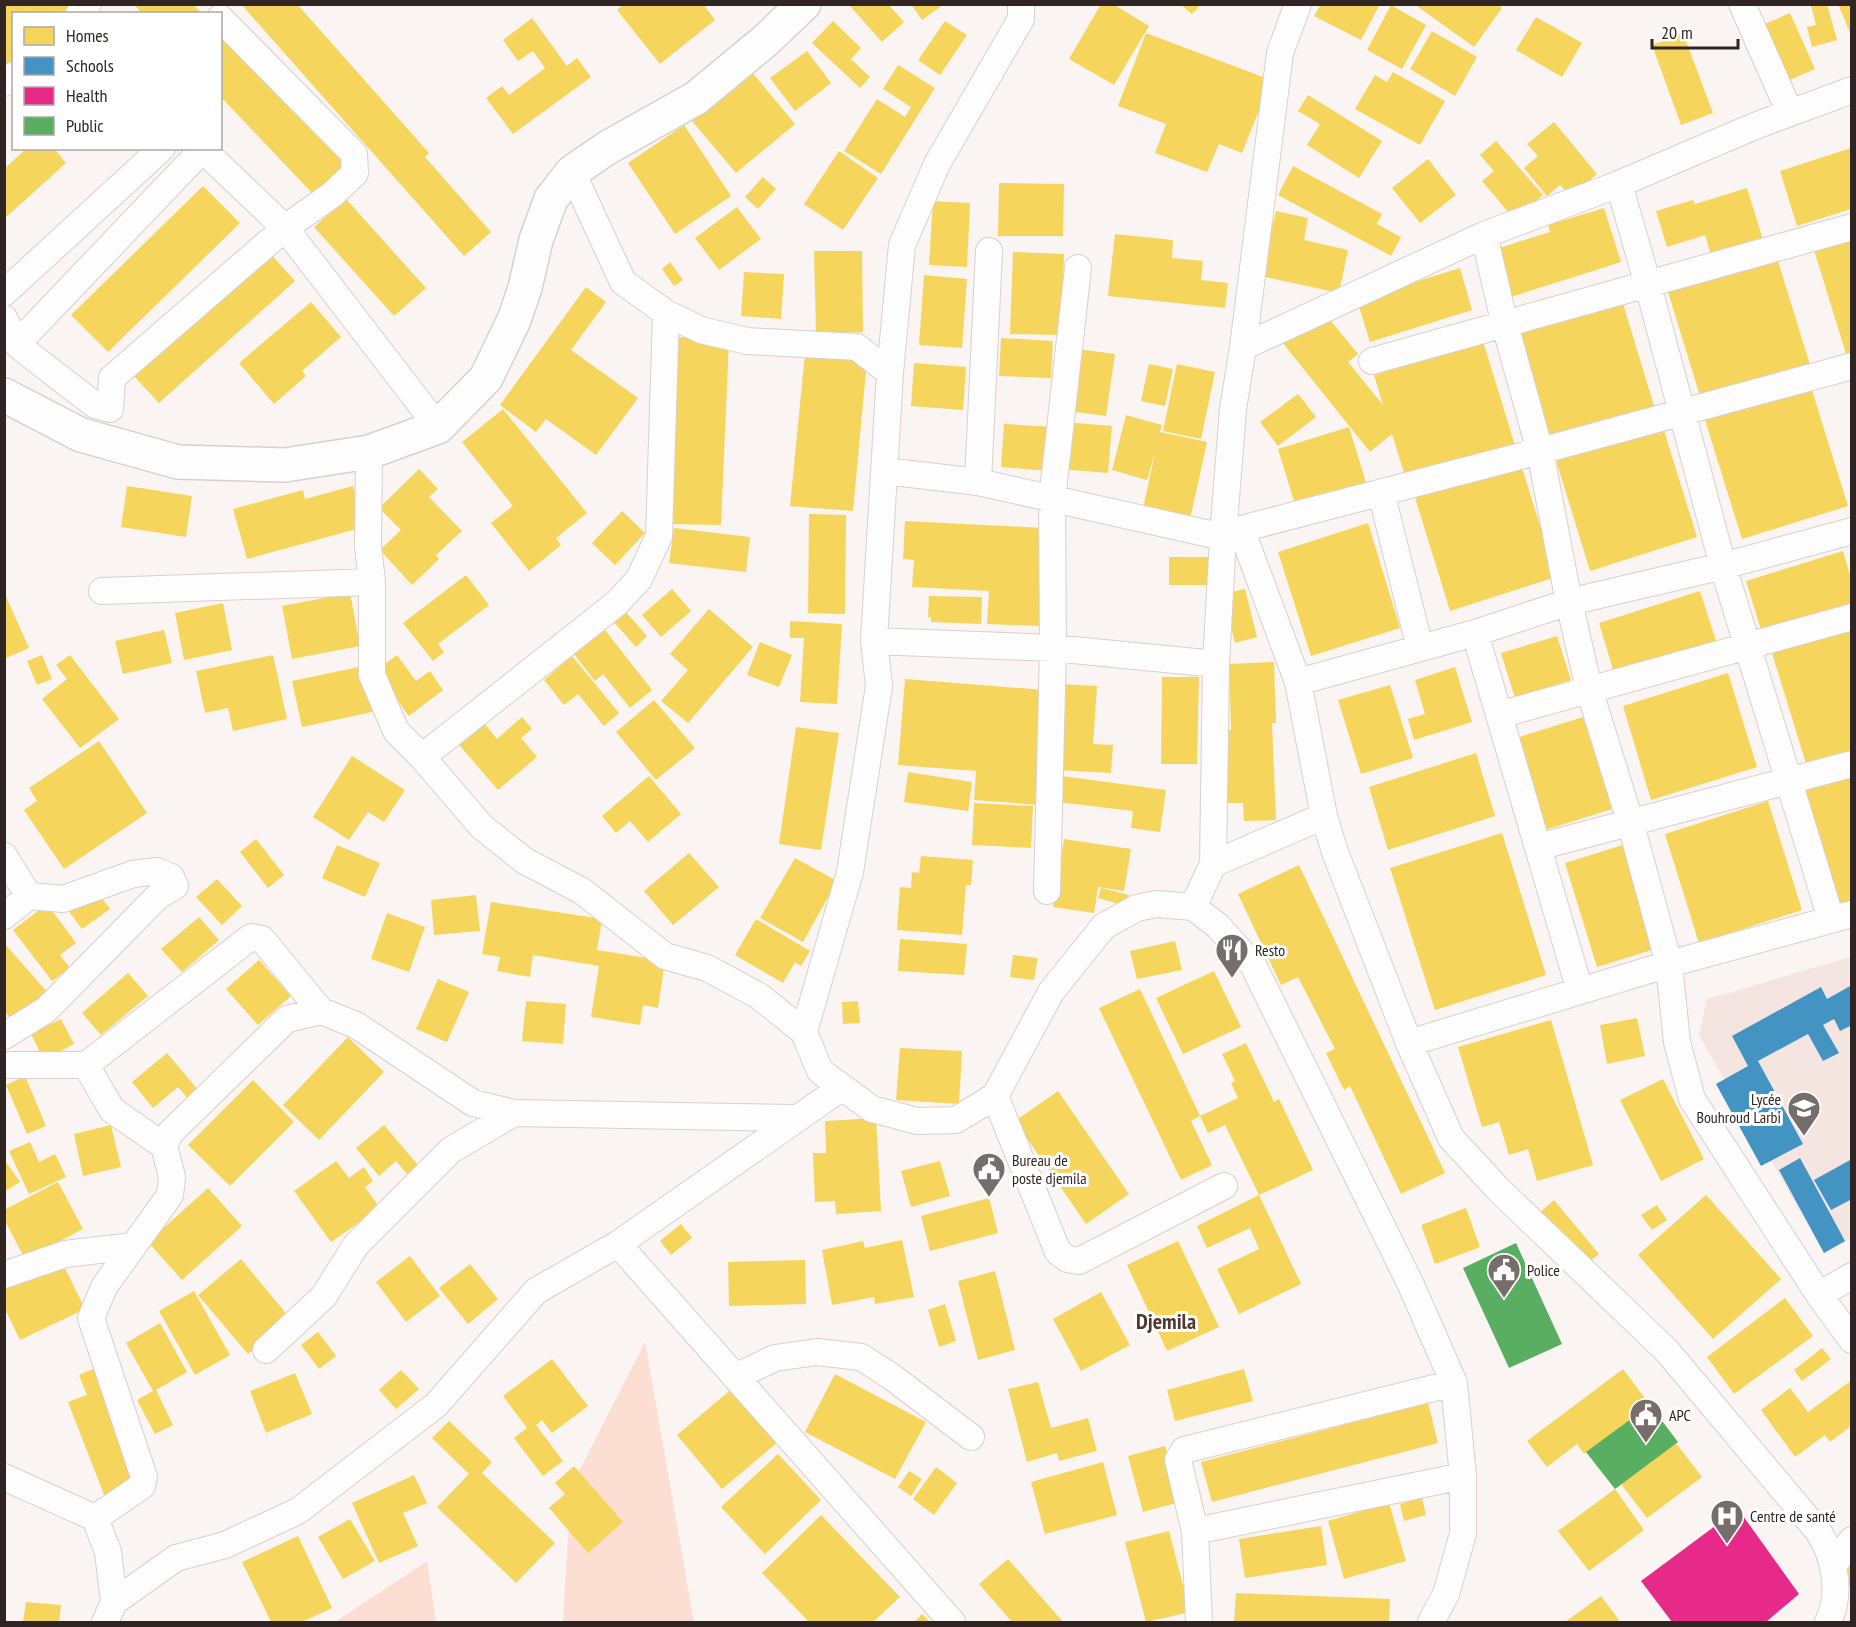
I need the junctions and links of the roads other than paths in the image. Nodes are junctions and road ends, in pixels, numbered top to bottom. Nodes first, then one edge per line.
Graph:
1 (804, 4) edge
2 (1021, 4) edge
3 (1298, 4) edge
4 (1745, 6) edge
5 (222, 20) edge
6 (1851, 90) edge
7 (1790, 113) junction
8 (160, 150) edge
9 (200, 150) edge
10 (202, 150) edge
11 (572, 172) junction
12 (1619, 184) junction
13 (1851, 227) edge
14 (285, 228) junction
15 (1484, 235) junction
16 (989, 251) dead end
17 (1078, 268) dead end
18 (1648, 285) junction
19 (4, 293) edge
20 (666, 313) junction
21 (4, 318) edge
22 (1505, 325) junction
23 (18, 344) junction
24 (1243, 347) junction
25 (1372, 361) dead end
26 (1851, 366) edge
27 (890, 373) junction
28 (4, 395) edge
29 (1682, 412) junction
30 (438, 427) junction
31 (369, 452) junction
32 (1539, 452) junction
33 (885, 471) junction
34 (978, 482) junction
35 (1381, 492) junction
36 (1052, 500) junction
37 (1851, 531) edge
38 (1232, 533) junction
39 (1723, 566) junction
40 (372, 582) junction
41 (102, 591) dead end
42 (1569, 602) junction
43 (1851, 617) edge
44 (1475, 633) junction
45 (874, 641) junction
46 (1747, 646) junction
47 (1053, 648) junction
48 (1420, 648) junction
49 (1216, 664) junction
50 (1298, 682) junction
51 (1589, 689) junction
52 (1499, 715) junction
53 (422, 757) junction
54 (1851, 764) edge
55 (1789, 781) junction
56 (1324, 816) junction
57 (1630, 821) junction
58 (1538, 846) junction
59 (4, 856) edge
60 (1213, 864) junction
61 (1047, 891) dead end
62 (29, 896) junction
63 (1193, 908) junction
64 (4, 916) edge
65 (1841, 917) edge
66 (1669, 964) junction
67 (1580, 991) junction
68 (321, 1011) junction
69 (804, 1032) junction
70 (4, 1036) edge
71 (1408, 1043) junction
72 (4, 1065) edge
73 (86, 1065) junction
74 (840, 1088) junction
75 (995, 1096) junction
76 (514, 1113) junction
77 (796, 1118) junction
78 (164, 1146) junction
79 (1224, 1186) dead end
80 (618, 1244) junction
81 (133, 1246) junction
82 (4, 1275) edge
83 (1851, 1276) edge
84 (1819, 1295) junction
85 (1851, 1340) edge
86 (266, 1350) dead end
87 (735, 1377) junction
88 (1454, 1383) junction
89 (971, 1437) dead end
90 (1463, 1476) junction
91 (4, 1477) edge
92 (95, 1518) junction
93 (1195, 1531) junction
94 (1851, 1540) edge
95 (1833, 1566) junction
96 (110, 1612) edge
97 (952, 1623) edge
98 (1199, 1623) edge
99 (1431, 1623) edge
100 (1828, 1623) edge

1 - 11 main road
2 - 27 street
3 - 24 street
4 - 7 street
5 - 14 street
6 - 7 street
7 - 12 street
8 - 19 street
9 - 23 street
10 - 14 street
11 - 20 street
11 - 30 main road
12 - 15 street
12 - 18 street
13 - 18 street
14 - 23 street
14 - 30 street
15 - 22 street
15 - 24 street
16 - 34 street
17 - 36 street
18 - 22 street
18 - 29 street
20 - 27 street
20 - 53 street
21 - 23 street
22 - 25 street
22 - 32 street
24 - 38 street
26 - 29 street
27 - 33 street
28 - 31 main road
29 - 32 street
29 - 39 street
30 - 31 main road
31 - 40 street
32 - 35 street
32 - 42 street
33 - 34 street
33 - 45 street
34 - 36 street
35 - 38 street
35 - 48 street
36 - 38 street
36 - 47 street
37 - 39 street
38 - 49 street
38 - 50 street
39 - 42 street
39 - 46 street
40 - 41 street
40 - 53 street
42 - 44 street
42 - 51 street
43 - 46 street
44 - 48 street
44 - 52 street
45 - 47 street
45 - 69 street
46 - 51 street
46 - 55 street
47 - 49 street
47 - 61 street
48 - 50 street
49 - 60 street
50 - 56 street
51 - 52 street
51 - 57 street
52 - 58 street
53 - 69 street
54 - 55 street
55 - 57 street
55 - 65 street
56 - 60 street
56 - 71 street
57 - 58 street
57 - 66 street
58 - 67 street
59 - 62 street
60 - 63 street
62 - 64 street
62 - 70 street
63 - 75 street
63 - 88 street
65 - 66 street
66 - 67 street
66 - 84 street
67 - 71 street
68 - 73 street
68 - 76 street
68 - 78 street
69 - 74 street
71 - 95 street
72 - 73 street
73 - 78 street
74 - 75 street
74 - 77 street
75 - 79 street
76 - 77 street
76 - 86 street
77 - 80 street
78 - 81 street
80 - 87 street
80 - 96 street
81 - 82 street
81 - 92 street
83 - 84 street
84 - 85 street
87 - 89 street
87 - 97 street
88 - 90 street
88 - 93 street
90 - 93 street
90 - 99 street
91 - 92 street
92 - 96 street
93 - 98 street
94 - 95 street
95 - 100 street

